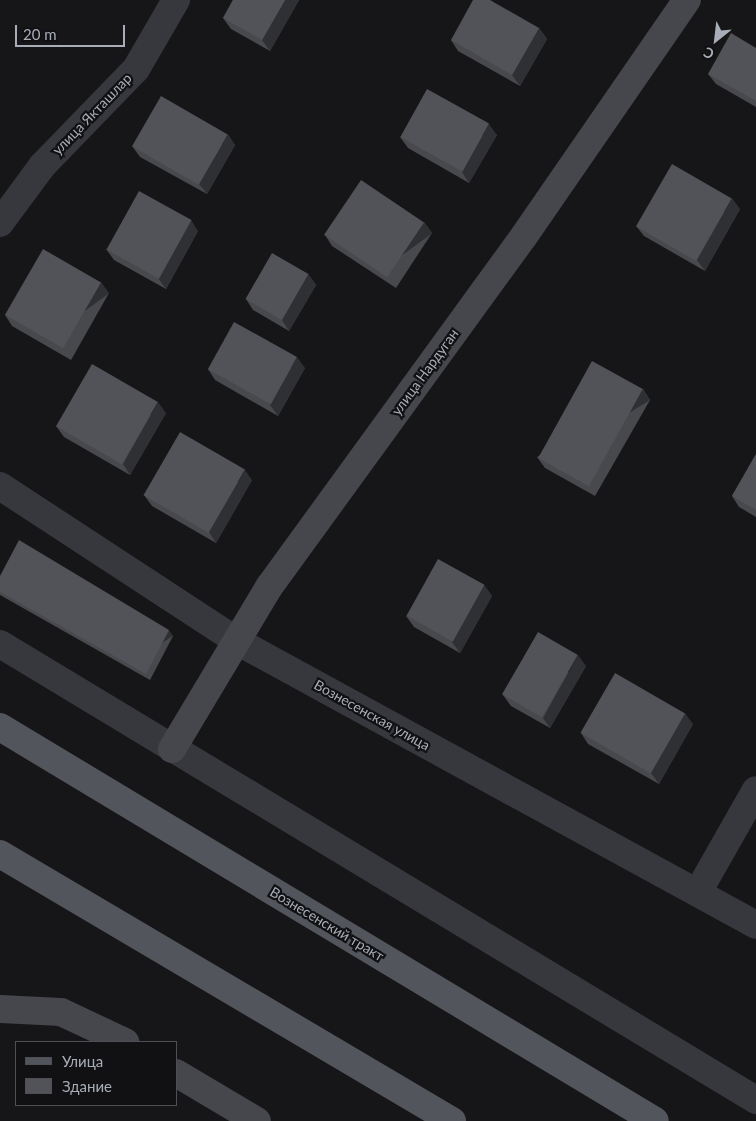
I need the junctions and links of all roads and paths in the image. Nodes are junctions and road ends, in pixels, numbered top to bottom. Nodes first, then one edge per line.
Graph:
1 (176, 0) edge
2 (687, 0) edge
3 (0, 223) edge
4 (0, 486) edge
5 (235, 640) junction
6 (0, 644) edge
7 (0, 726) edge
8 (172, 749) junction
9 (756, 790) edge
10 (0, 854) edge
11 (698, 892) junction
12 (756, 925) edge
13 (0, 1009) edge
14 (123, 1041) edge
15 (178, 1074) edge
16 (756, 1100) edge
17 (257, 1121) edge
18 (452, 1121) edge
19 (655, 1121) edge

1 - 3 street, улица Якташлар
2 - 5 street, улица Нардуган
4 - 5 street, Вознесенская улица
5 - 8 street, улица Нардуган
5 - 11 street, Вознесенская улица
6 - 8 street
7 - 19 main road, Вознесенский тракт
8 - 16 street
9 - 11 street
10 - 18 main road
11 - 12 street, Вознесенская улица
13 - 14 street
15 - 17 street

